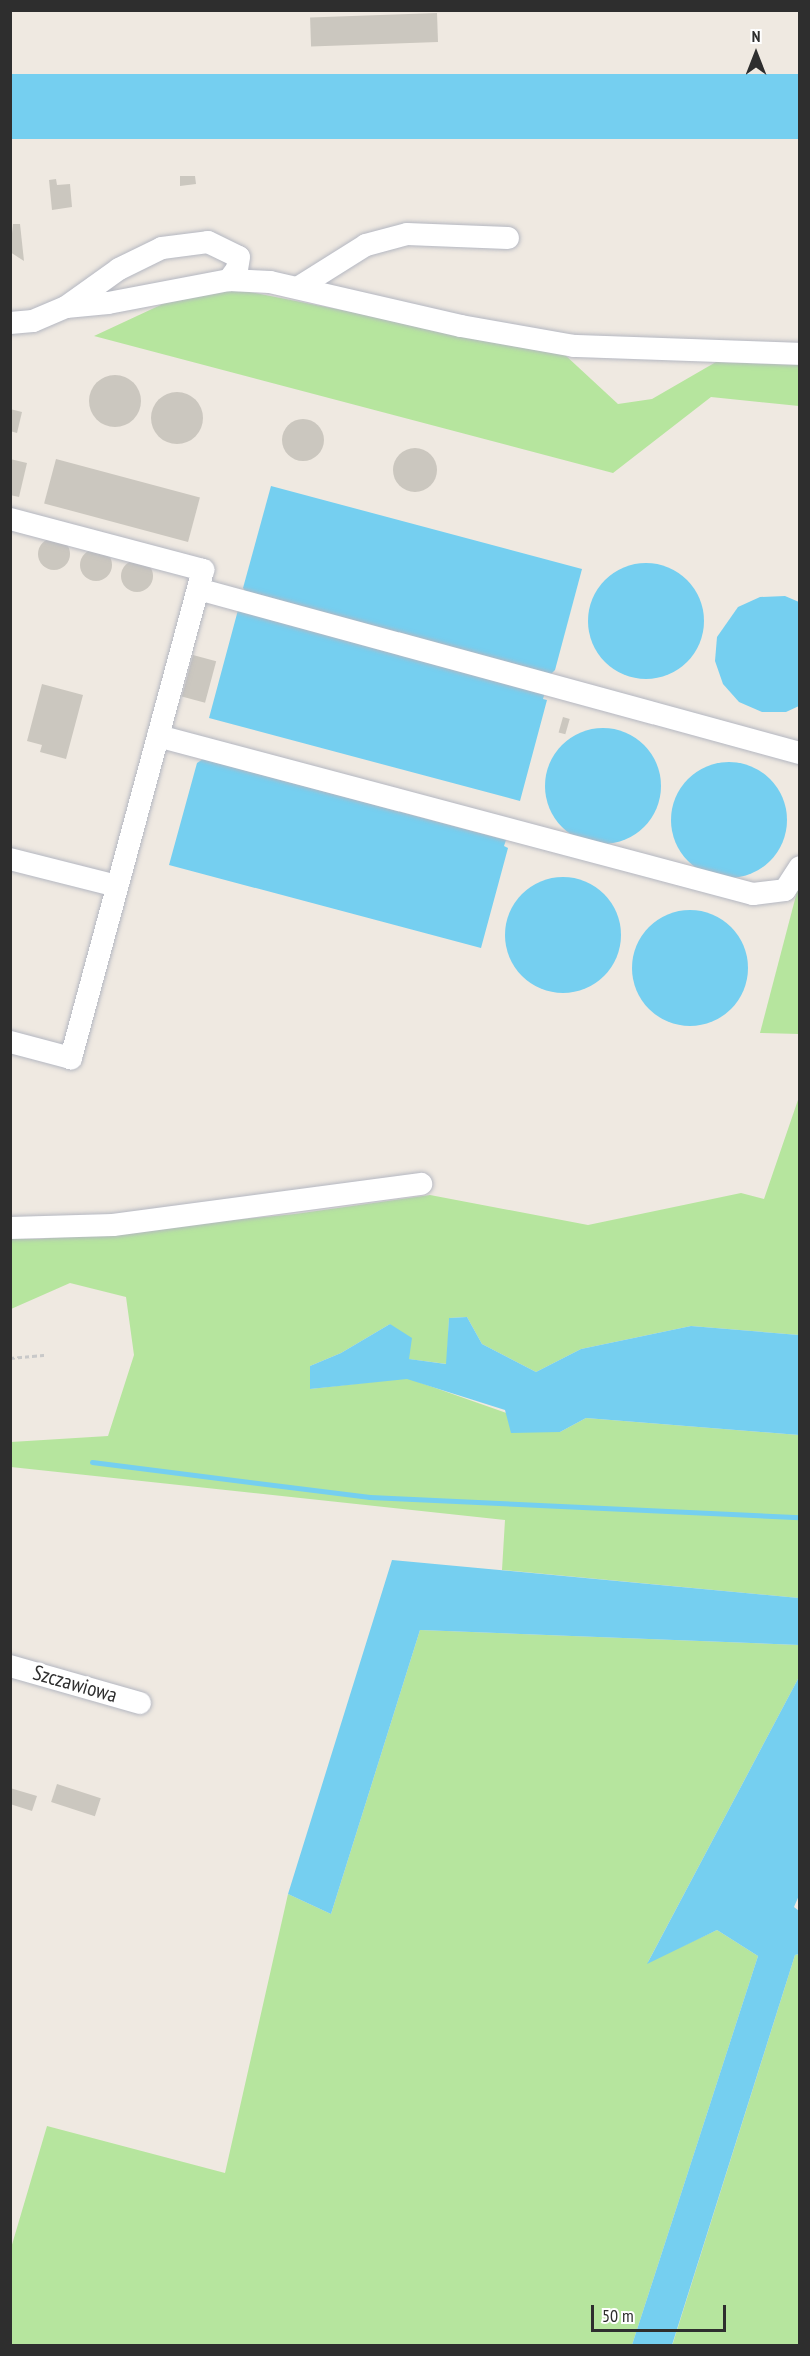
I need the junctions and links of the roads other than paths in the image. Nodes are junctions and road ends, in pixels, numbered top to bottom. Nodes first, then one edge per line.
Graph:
1 (508, 238) dead end
2 (229, 280) junction
3 (299, 287) junction
4 (66, 307) junction
5 (10, 323) edge
6 (800, 354) edge
7 (10, 519) edge
8 (198, 589) junction
9 (158, 736) junction
10 (800, 753) edge
11 (10, 859) edge
12 (800, 867) edge
13 (117, 886) junction
14 (10, 1042) edge
15 (421, 1184) dead end
16 (10, 1228) edge
17 (10, 1666) edge
18 (140, 1702) dead end

1 - 3 lane
2 - 3 lane
2 - 4 lane
2 - 4 lane
3 - 6 lane
4 - 5 lane
7 - 8 lane
8 - 9 lane
8 - 10 lane
9 - 12 lane
9 - 13 lane
11 - 13 lane
13 - 14 lane
15 - 16 lane
17 - 18 lane, Szczawiowa

